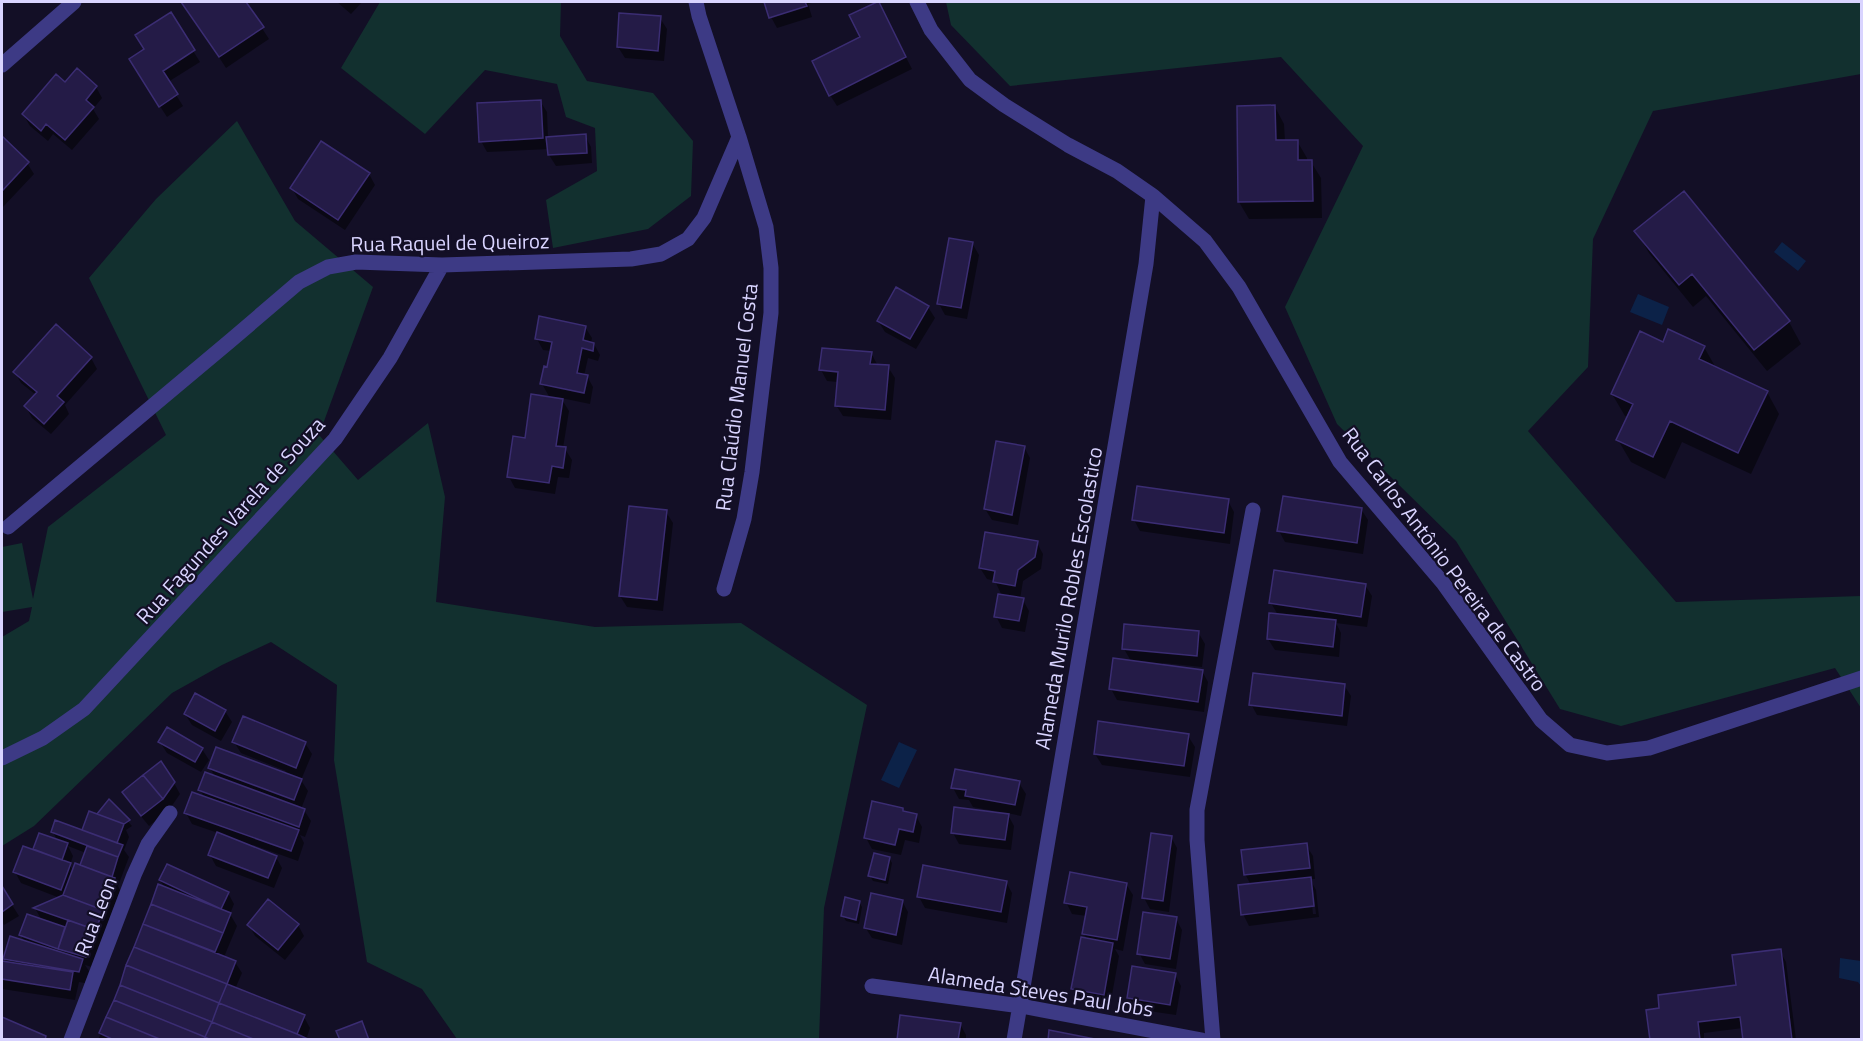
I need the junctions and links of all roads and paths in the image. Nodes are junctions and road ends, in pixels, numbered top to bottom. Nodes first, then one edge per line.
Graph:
1 (74, 2) edge
2 (696, 2) edge
3 (917, 2) edge
4 (2, 65) edge
5 (739, 137) junction
6 (1153, 196) junction
7 (442, 265) junction
8 (1253, 510) dead end
9 (8, 527) dead end
10 (724, 589) dead end
11 (1862, 678) edge
12 (2, 758) edge
13 (170, 813) dead end
14 (872, 986) dead end
15 (1021, 1006) junction
16 (71, 1040) edge
17 (1014, 1040) edge
18 (1202, 1040) edge
19 (1212, 1040) edge

1 - 4 street
2 - 5 street, Rua Claúdio Manuel Costa
3 - 6 street, Rua Carlos Antônio Pereira de Castro
5 - 7 street, Rua Raquel de Queiroz
5 - 10 street, Rua Claúdio Manuel Costa
6 - 11 street, Rua Carlos Antônio Pereira de Castro
6 - 15 street, Alameda Murilo Robles Escolastico
7 - 9 street, Rua Raquel de Queiroz
7 - 12 street, Rua Fagundes Varela de Souza
8 - 19 street
13 - 16 street, Rua Leon
14 - 15 street, Alameda Steves Paul Jobs
15 - 17 street, Alameda Murilo Robles Escolastico
15 - 18 street, Alameda Steves Paul Jobs

